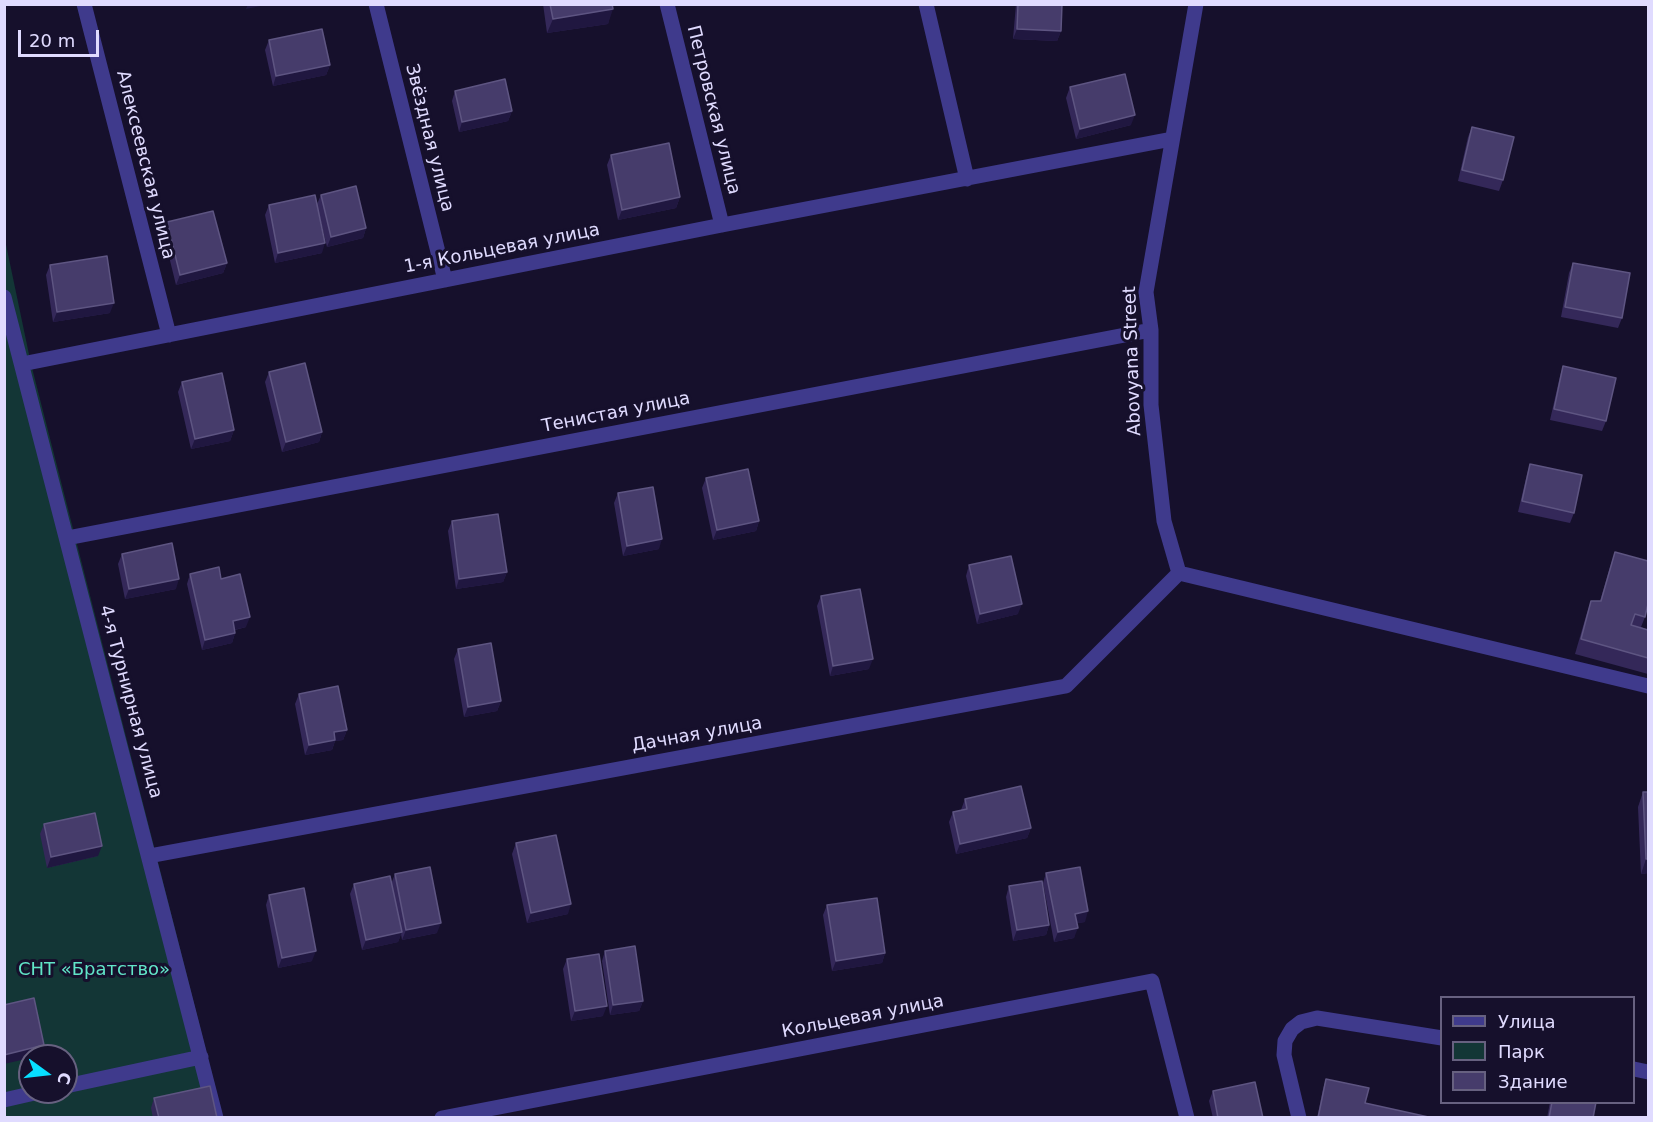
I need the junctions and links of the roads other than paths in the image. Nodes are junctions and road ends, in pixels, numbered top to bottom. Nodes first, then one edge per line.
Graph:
1 (84, 4) edge
2 (376, 4) edge
3 (667, 4) edge
4 (926, 4) edge
5 (1196, 4) edge
6 (1172, 139) junction
7 (967, 179) junction
8 (722, 225) junction
9 (445, 280) junction
10 (4, 297) edge
11 (1151, 330) junction
12 (169, 335) junction
13 (22, 363) junction
14 (67, 538) junction
15 (1179, 573) junction
16 (1648, 686) edge
17 (149, 856) junction
18 (1440, 1038) edge
19 (201, 1057) junction
20 (78, 1083) edge
21 (216, 1118) edge
22 (442, 1118) edge
23 (1187, 1118) edge
24 (1299, 1118) edge

1 - 12 street, Алексеевская улица
2 - 9 street, Звёздная улица
3 - 8 street, Петровская улица
4 - 7 street
5 - 6 street, Abovyana Street
6 - 7 street, 1-я Кольцевая улица
6 - 11 street, Abovyana Street
7 - 8 street, 1-я Кольцевая улица
8 - 9 street, 1-я Кольцевая улица
9 - 12 street, 1-я Кольцевая улица
10 - 13 street, 4-я Турнирная улица
11 - 14 street, Тенистая улица
11 - 15 street, Abovyana Street
12 - 13 street, 1-я Кольцевая улица
13 - 14 street, 4-я Турнирная улица
14 - 17 street, 4-я Турнирная улица
15 - 16 street
15 - 17 street, Дачная улица
17 - 19 street, 4-я Турнирная улица
18 - 24 street
19 - 20 street
19 - 21 street, 4-я Турнирная улица
22 - 23 street, Кольцевая улица

